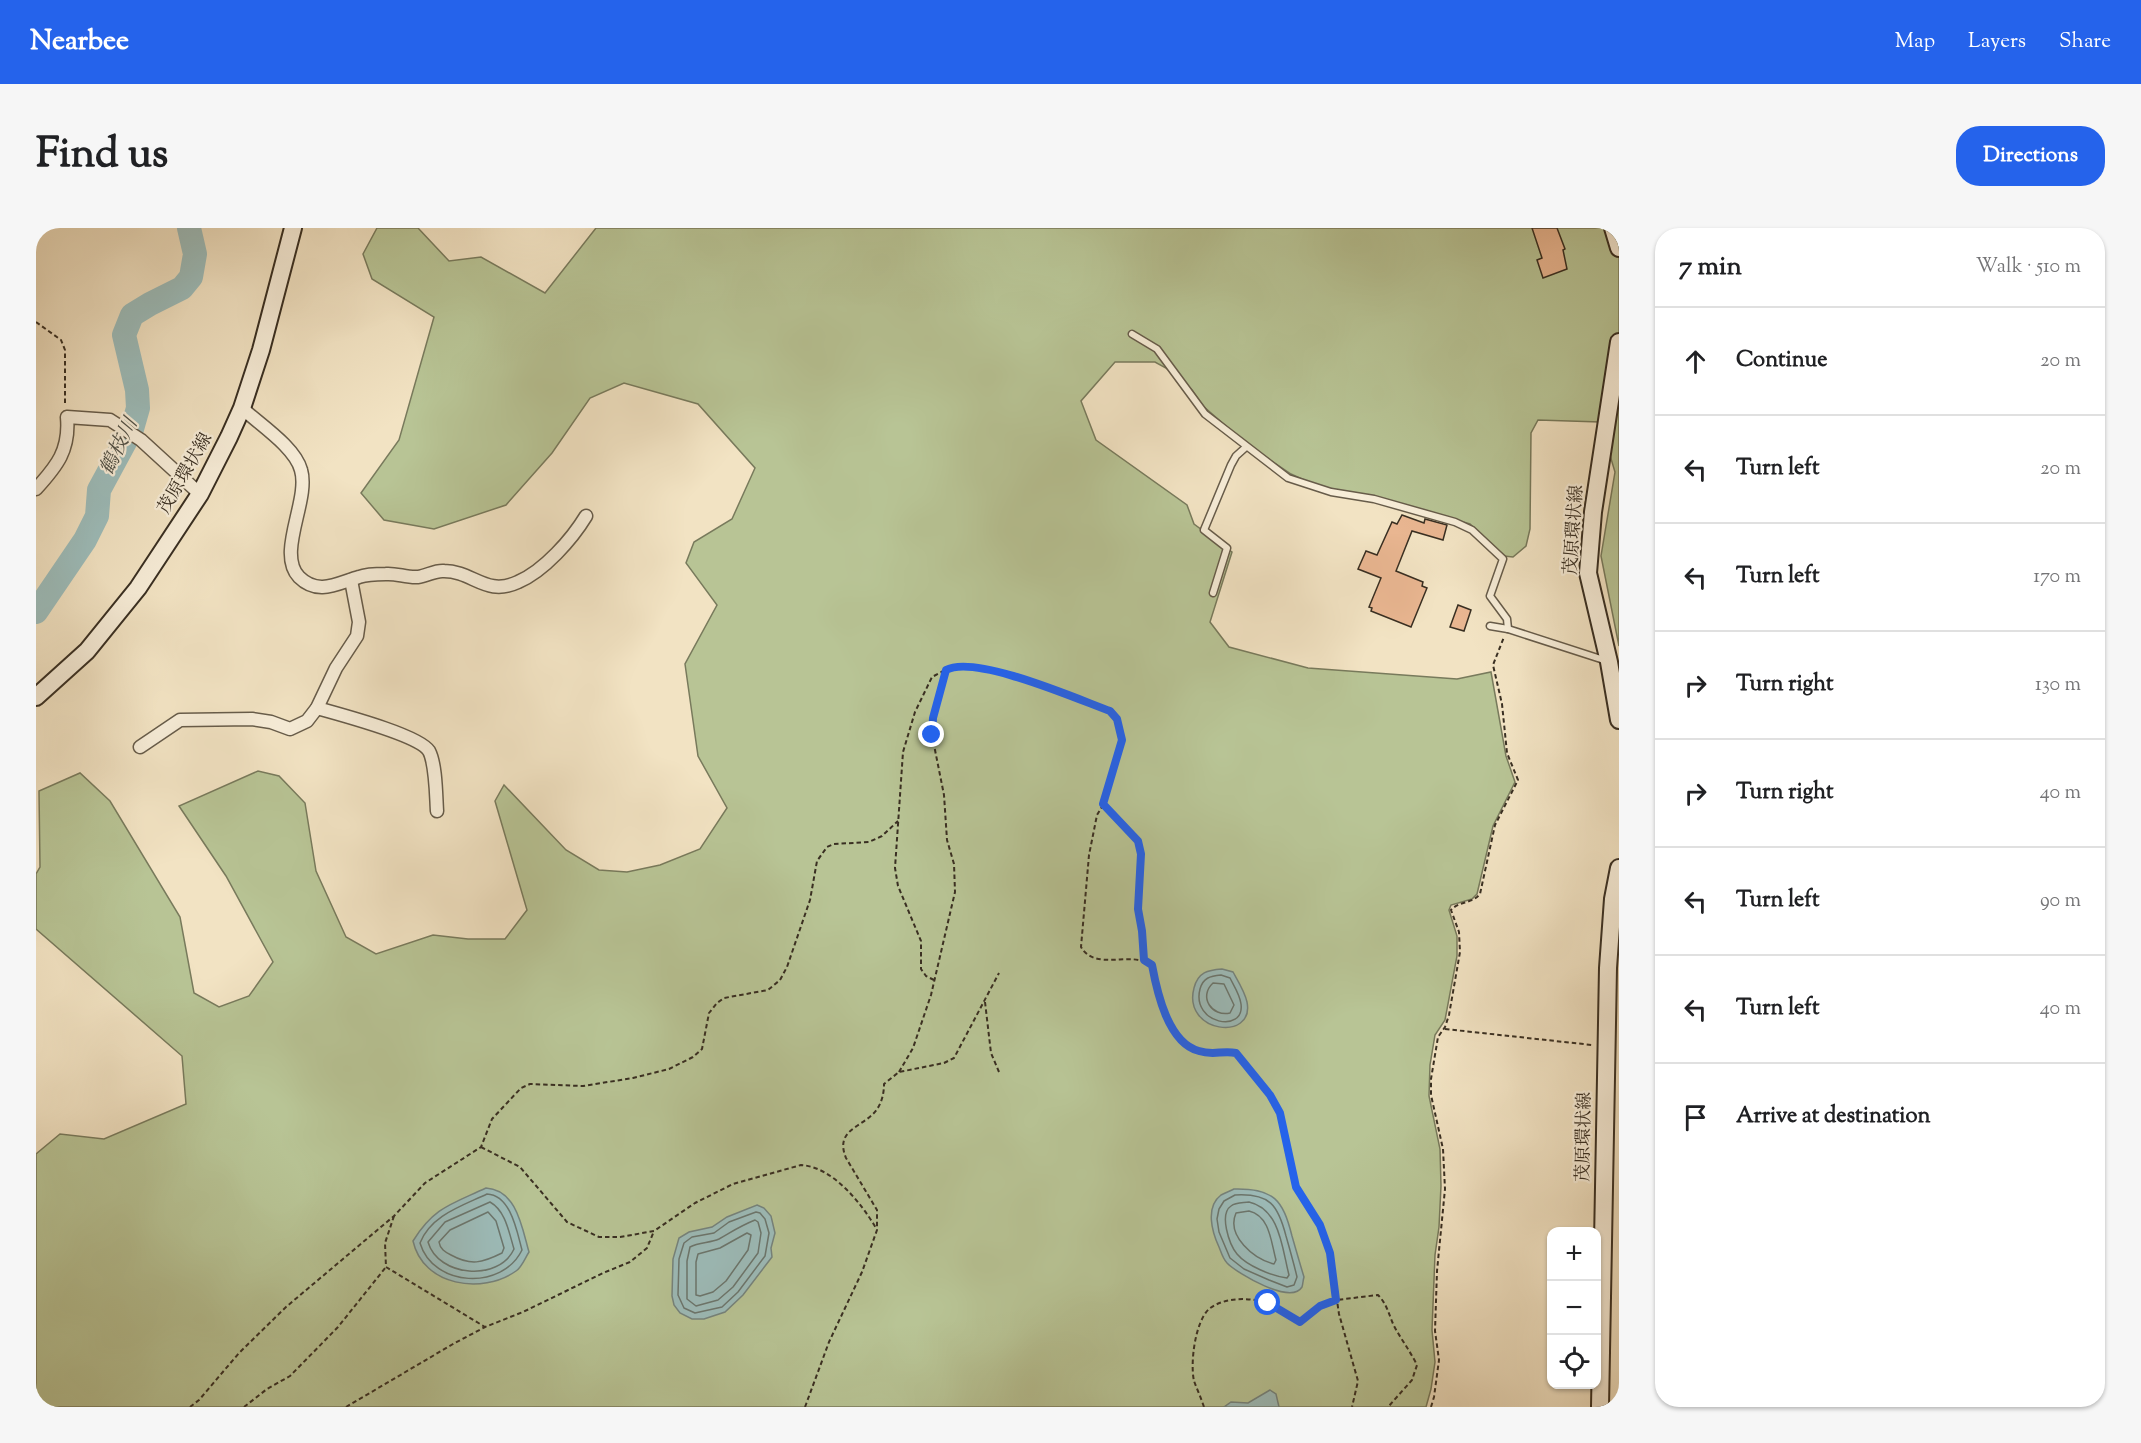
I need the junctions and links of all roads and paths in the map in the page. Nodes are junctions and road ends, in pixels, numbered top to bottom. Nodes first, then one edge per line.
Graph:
1 (293, 228) edge
2 (1613, 228) edge
3 (1619, 248) edge
4 (36, 322) edge
5 (1132, 334) dead end
6 (1619, 342) edge
7 (242, 408) junction
8 (67, 417) junction
9 (1246, 447) junction
10 (36, 489) edge
11 (200, 494) junction
12 (586, 516) dead end
13 (351, 580) junction
14 (1213, 593) dead end
15 (1490, 626) dead end
16 (1508, 629) junction
17 (1609, 662) junction
18 (946, 670) junction
19 (36, 697) edge
20 (317, 708) junction
21 (1619, 720) edge
22 (140, 747) dead end
23 (1103, 804) junction
24 (437, 811) dead end
25 (898, 821) junction
26 (1619, 868) edge
27 (1144, 960) junction
28 (999, 974) dead end
29 (934, 980) junction
30 (985, 1002) junction
31 (1444, 1029) junction
32 (1606, 1047) junction
33 (899, 1072) junction
34 (999, 1072) dead end
35 (481, 1147) junction
36 (394, 1215) junction
37 (877, 1230) junction
38 (654, 1231) junction
39 (386, 1267) junction
40 (1336, 1300) junction
41 (486, 1327) junction
42 (190, 1407) edge
43 (244, 1407) edge
44 (346, 1407) edge
45 (805, 1407) edge
46 (1204, 1407) edge
47 (1352, 1407) edge
48 (1388, 1407) edge
49 (1431, 1407) edge
50 (1600, 1407) edge

1 - 7 main road, 茂原環状線
2 - 3 main road
4 - 8 path
5 - 9 lane
6 - 17 main road, 茂原環状線
7 - 11 main road, 茂原環状線
7 - 13 street
8 - 10 street
8 - 11 street
9 - 14 lane
9 - 16 lane
11 - 19 main road, 茂原環状線
12 - 13 street
13 - 20 street
15 - 16 lane
16 - 17 lane
16 - 31 path
17 - 21 main road, 茂原環状線
18 - 23 path
18 - 25 path
18 - 29 path
20 - 22 street
20 - 24 street
23 - 27 path
23 - 27 path
25 - 29 path
25 - 35 path
26 - 32 main road, 茂原環状線
27 - 40 path
28 - 30 path
29 - 33 path
30 - 33 path
30 - 34 path
31 - 32 path
31 - 49 path
32 - 50 main road, 茂原環状線
33 - 37 path
35 - 36 path
35 - 38 path
36 - 39 path
36 - 42 path
37 - 38 path
37 - 45 path
38 - 41 path
39 - 41 path
39 - 43 path
40 - 46 path
40 - 47 path
40 - 48 path
41 - 44 path

